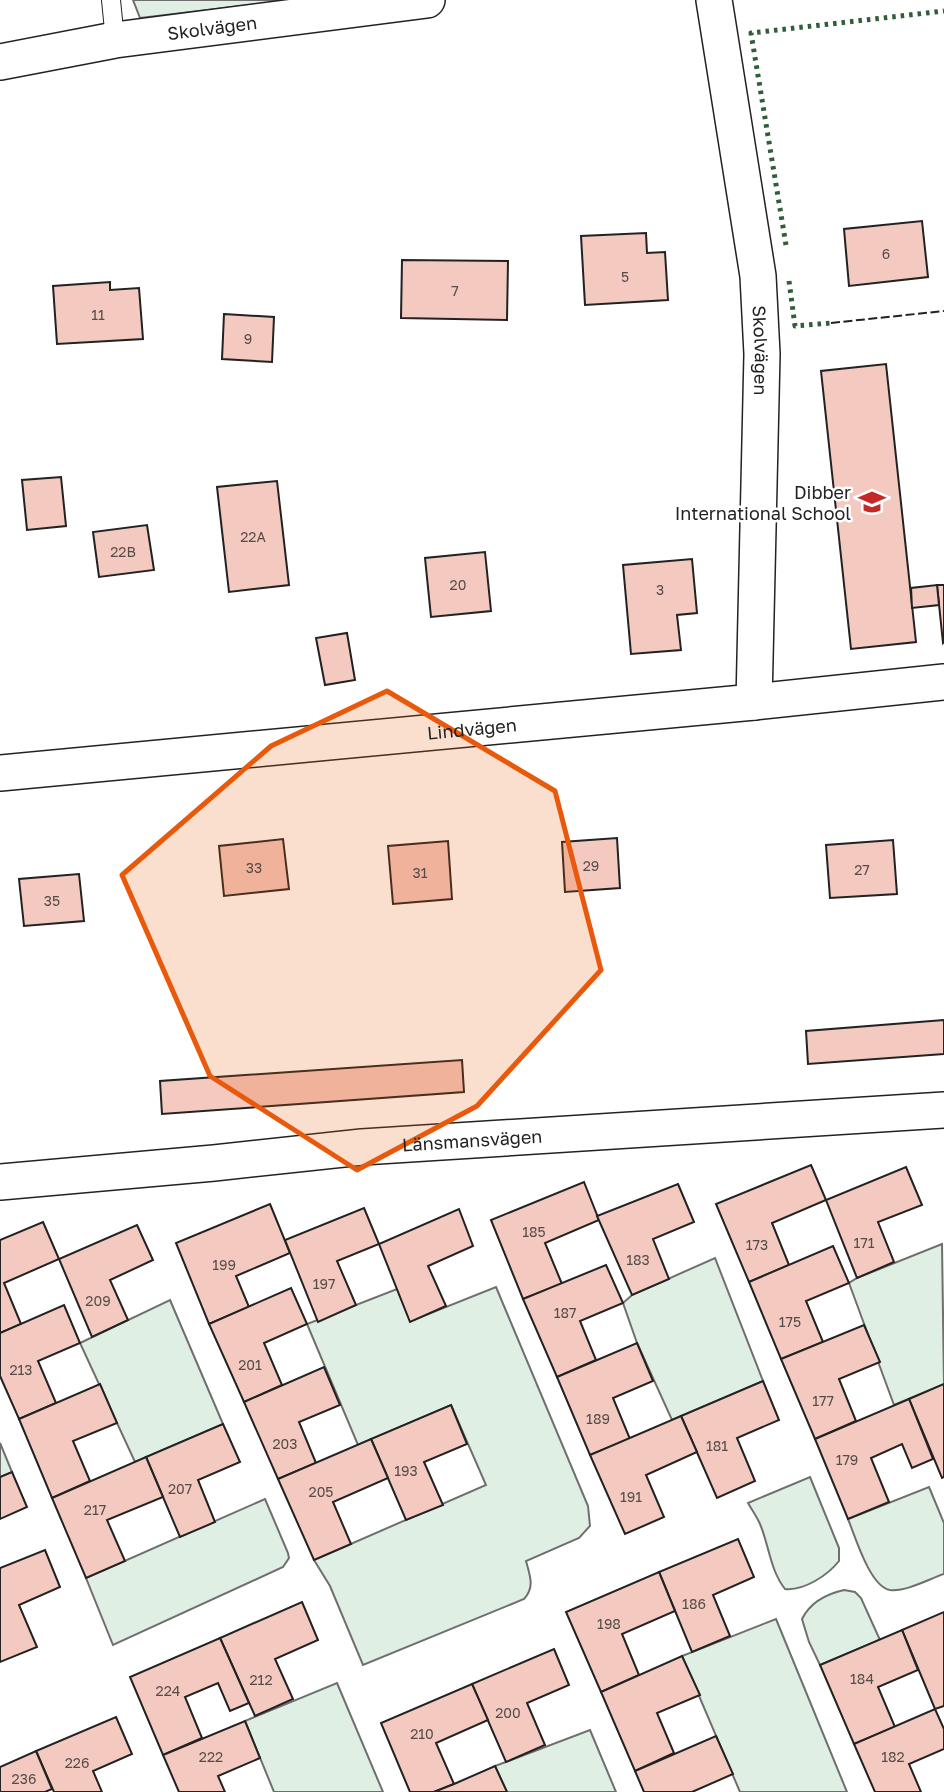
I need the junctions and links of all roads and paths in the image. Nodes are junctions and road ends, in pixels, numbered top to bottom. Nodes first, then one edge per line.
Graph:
1 (111, 0) edge
2 (427, 0) edge
3 (715, 0) edge
4 (115, 40) junction
5 (0, 62) edge
6 (944, 682) edge
7 (754, 702) junction
8 (0, 773) edge
9 (944, 1110) edge
10 (0, 1182) edge

1 - 4 lane
2 - 4 street, Skolvägen
3 - 7 street, Skolvägen
4 - 5 street, Skolvägen
6 - 7 street, Lindvägen
7 - 8 street, Lindvägen
9 - 10 street, Länsmansvägen

